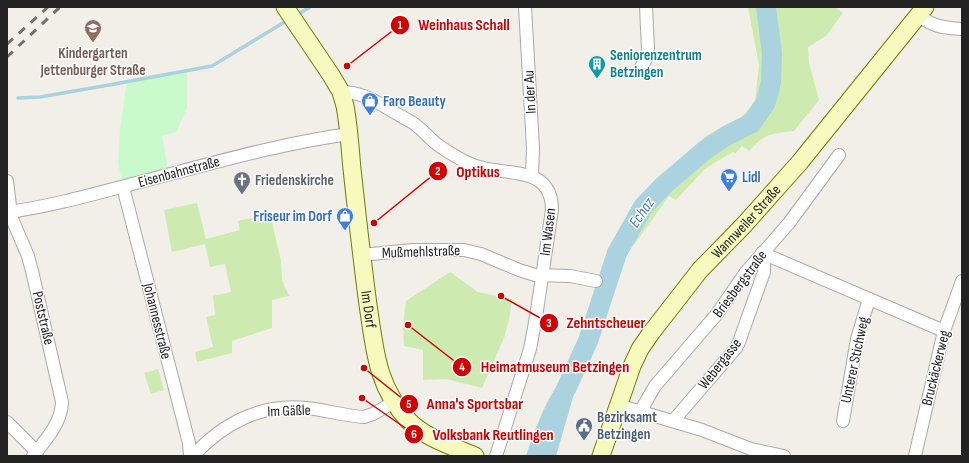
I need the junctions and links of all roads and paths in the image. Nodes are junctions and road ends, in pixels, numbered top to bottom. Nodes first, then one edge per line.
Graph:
1 (525, 7) edge
2 (646, 7) edge
3 (922, 11) edge
4 (290, 14) edge
5 (962, 29) edge
6 (640, 69) dead end
7 (341, 92) junction
8 (349, 134) junction
9 (839, 155) dead end
10 (532, 177) junction
11 (7, 181) edge
12 (123, 187) junction
13 (8, 214) edge
14 (762, 253) junction
15 (361, 255) junction
16 (542, 276) junction
17 (596, 281) dead end
18 (962, 281) edge
19 (869, 299) junction
20 (944, 331) junction
21 (394, 402) junction
22 (618, 405) junction
23 (640, 412) junction
24 (673, 421) junction
25 (843, 421) dead end
26 (7, 422) edge
27 (738, 450) edge
28 (35, 454) edge
29 (190, 456) edge
30 (193, 456) edge
31 (475, 456) edge
32 (496, 456) edge
33 (601, 456) edge
34 (784, 456) edge
35 (915, 456) edge

1 - 10 street, In der Au
2 - 6 street
3 - 5 street
3 - 22 main road, Wannweiler Straße
4 - 7 main road, Im Dorf
7 - 8 main road, Im Dorf
7 - 10 street, Im Wasen
8 - 12 street, Eisenbahnstraße
8 - 15 main road, Im Dorf
9 - 14 street, Briesbergstraße
10 - 16 street, Im Wasen
11 - 13 street, Poststraße
12 - 13 street, Eisenbahnstraße
12 - 29 street, Johannesstraße
13 - 28 street, Poststraße
14 - 19 street, Unterer Stichweg
14 - 23 street, Briesbergstraße
14 - 24 street, Webergasse
15 - 16 street, Mußmehlstraße
15 - 21 main road, Im Dorf
16 - 17 street, Mußmehlstraße
16 - 32 street, Im Wasen
18 - 20 street, Bruckäckerweg
19 - 20 street, Unterer Stichweg
19 - 25 street, Unterer Stichweg
20 - 35 street, Bruckäckerweg
21 - 30 street, Im Gäßle
21 - 31 main road, Im Dorf
22 - 23 street
22 - 33 main road, Wannweiler Straße
23 - 24 street
24 - 27 street
26 - 28 street
27 - 34 street

